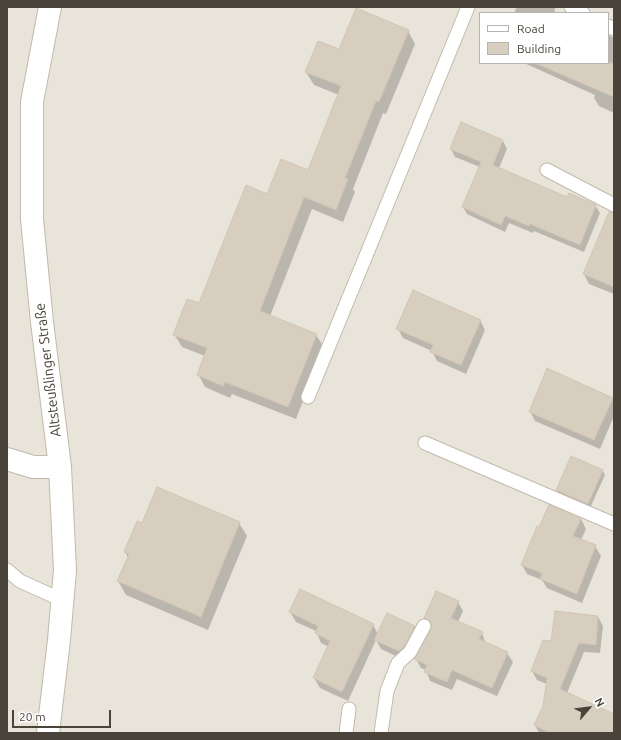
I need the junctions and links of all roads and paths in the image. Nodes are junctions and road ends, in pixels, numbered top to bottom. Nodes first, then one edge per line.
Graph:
1 (50, 7) edge
2 (468, 7) edge
3 (571, 7) edge
4 (581, 12) edge
5 (547, 170) dead end
6 (614, 205) edge
7 (308, 397) dead end
8 (425, 443) dead end
9 (7, 459) edge
10 (60, 467) junction
11 (614, 524) edge
12 (7, 570) edge
13 (62, 600) junction
14 (424, 626) dead end
15 (349, 709) dead end
16 (48, 733) edge
17 (346, 733) edge
18 (381, 733) edge

1 - 10 street, Altsteußlinger Straße
2 - 7 lane
3 - 4 lane
5 - 6 lane
8 - 11 lane
9 - 10 street
10 - 13 street, Altsteußlinger Straße
12 - 13 lane
13 - 16 street, Altsteußlinger Straße
14 - 18 lane
15 - 17 lane

